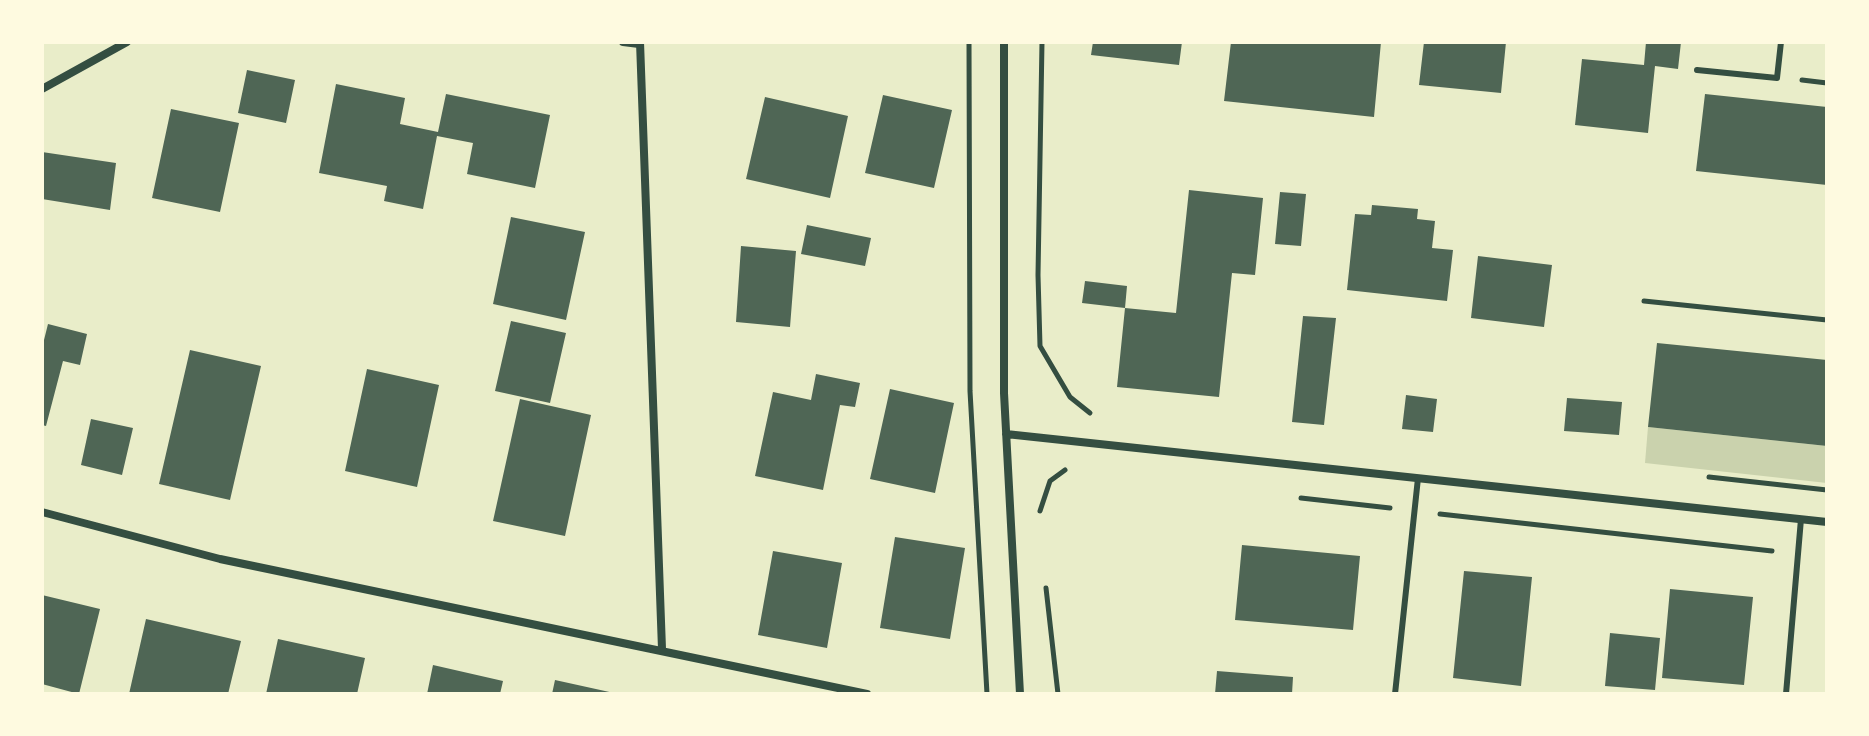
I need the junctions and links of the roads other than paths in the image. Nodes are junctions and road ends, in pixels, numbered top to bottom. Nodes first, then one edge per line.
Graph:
1 (127, 42) edge
2 (623, 42) edge
3 (1004, 42) edge
4 (1781, 42) edge
5 (640, 43) edge
6 (1697, 70) dead end
7 (42, 89) edge
8 (1006, 434) junction
9 (1418, 478) junction
10 (42, 512) edge
11 (1801, 519) junction
12 (1827, 522) edge
13 (662, 649) junction
14 (867, 694) edge
15 (1020, 694) edge
16 (1395, 694) edge
17 (1786, 694) edge

1 - 7 street
2 - 5 street
3 - 8 street
4 - 6 lane
5 - 13 street
8 - 9 street
8 - 15 street
9 - 11 street
9 - 16 lane
10 - 13 street
11 - 12 street
11 - 17 lane
13 - 14 street

